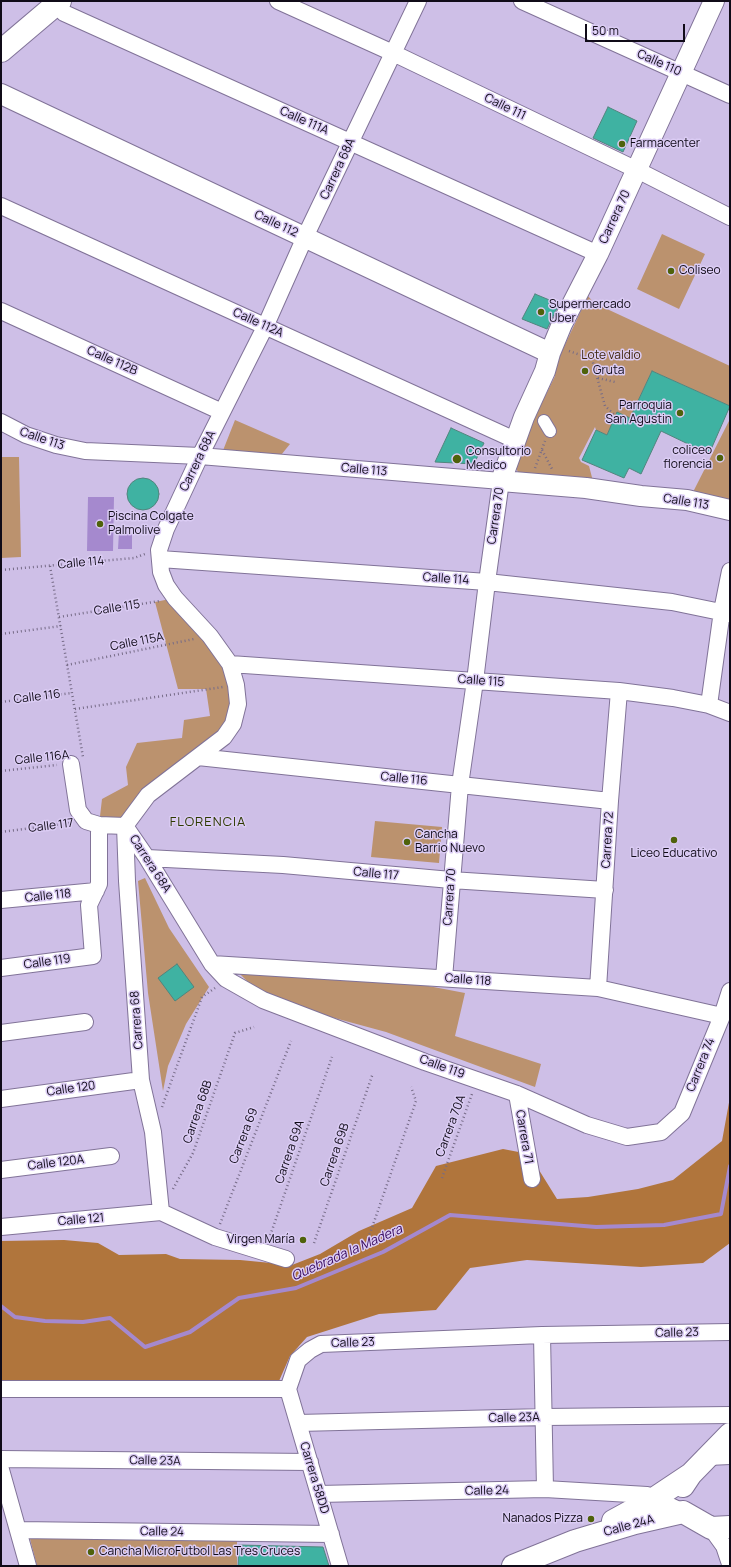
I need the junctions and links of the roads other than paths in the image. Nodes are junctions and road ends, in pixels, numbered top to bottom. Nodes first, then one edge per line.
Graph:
1 (278, 1) edge
2 (418, 1) edge
3 (522, 1) edge
4 (714, 1) edge
5 (58, 2) edge
6 (1, 51) edge
7 (393, 53) junction
8 (681, 72) junction
9 (1, 94) edge
10 (730, 95) edge
11 (350, 142) junction
12 (636, 170) junction
13 (1, 206) edge
14 (730, 217) edge
15 (305, 238) junction
16 (598, 254) junction
17 (1, 311) edge
18 (265, 327) junction
19 (560, 352) junction
20 (222, 412) junction
21 (1, 422) edge
22 (515, 440) junction
23 (200, 456) junction
24 (501, 481) junction
25 (730, 510) edge
26 (160, 555) junction
27 (730, 571) edge
28 (486, 582) junction
29 (726, 612) edge
30 (230, 664) junction
31 (475, 681) junction
32 (619, 691) junction
33 (709, 705) junction
34 (730, 713) edge
35 (198, 757) junction
36 (77, 763) road end
37 (460, 785) junction
38 (610, 801) junction
39 (92, 823) junction
40 (125, 826) junction
41 (147, 858) junction
42 (451, 880) junction
43 (605, 890) junction
44 (96, 891) junction
45 (1, 900) edge
46 (212, 964) junction
47 (1, 968) edge
48 (444, 978) junction
49 (226, 979) joint
50 (598, 988) junction
51 (730, 991) edge
52 (722, 1016) junction
53 (86, 1022) dead end
54 (1, 1033) edge
55 (141, 1080) junction
56 (517, 1094) junction
57 (1, 1099) edge
58 (661, 1132) joint
59 (111, 1156) dead end
60 (1, 1170) edge
61 (532, 1179) dead end
62 (161, 1212) junction
63 (1, 1227) edge
64 (286, 1259) dead end
65 (730, 1332) edge
66 (542, 1335) junction
67 (1, 1389) edge
68 (288, 1389) junction
69 (730, 1415) edge
70 (545, 1417) junction
71 (298, 1423) junction
72 (730, 1434) edge
73 (730, 1456) edge
74 (708, 1457) junction
75 (1, 1459) edge
76 (310, 1462) junction
77 (1, 1470) edge
78 (691, 1474) junction
79 (545, 1489) junction
80 (319, 1494) junction
81 (654, 1498) junction
82 (683, 1512) junction
83 (635, 1523) junction
84 (720, 1527) edge
85 (18, 1530) junction
86 (331, 1534) junction
87 (575, 1541) junction
88 (730, 1564) edge
89 (28, 1566) edge
90 (340, 1566) edge
91 (513, 1566) edge

1 - 7 street, Calle 111
2 - 7 street, Carrera 68A
3 - 8 street, Calle 110
4 - 8 street, Carrera 70
5 - 6 main road
5 - 11 street, Calle 111A
7 - 11 street, Carrera 68A
7 - 12 street, Calle 111
8 - 10 street, Calle 110
8 - 12 street, Carrera 70
9 - 15 street, Calle 112
11 - 15 street, Carrera 68A
11 - 16 street, Calle 111A
12 - 14 street, Calle 111
12 - 16 street, Carrera 70
13 - 18 street, Calle 112A
15 - 18 street, Carrera 68A
15 - 19 street, Calle 112
16 - 19 street, Carrera 70
17 - 20 street, Calle 112B
18 - 20 street, Carrera 68A
18 - 22 street, Calle 112A
19 - 22 street, Carrera 70
20 - 23 street, Carrera 68A
21 - 23 street, Calle 113
22 - 24 street, Carrera 70
23 - 24 street, Calle 113
23 - 26 street, Carrera 68A
24 - 25 street, Calle 113
24 - 28 street, Carrera 70
26 - 28 street, Calle 114
26 - 30 street, Carrera 68A
27 - 29 street
28 - 29 street, Calle 114
28 - 31 street, Carrera 70
29 - 33 street
30 - 31 street, Calle 115
30 - 35 street, Carrera 68A
31 - 32 street, Calle 115
31 - 37 street, Carrera 70
32 - 33 street, Calle 115
32 - 38 street, Carrera 72
33 - 34 street, Calle 115
35 - 37 street, Calle 116
35 - 40 street, Carrera 68A
36 - 39 street
37 - 38 street, Calle 116
37 - 42 street, Carrera 70
38 - 43 street, Carrera 72
39 - 40 street
39 - 44 street
40 - 41 street, Carrera 68A
40 - 55 street, Carrera 68
41 - 42 street, Calle 117
41 - 46 street, Carrera 68A
42 - 43 street, Calle 117
42 - 48 street, Carrera 70
43 - 50 street, Carrera 72
44 - 45 street, Calle 118
44 - 47 street, Calle 119
46 - 48 street, Calle 118
46 - 49 street, Carrera 68A
48 - 50 street, Calle 118
49 - 56 street, Calle 119
50 - 52 street, Calle 118
51 - 52 street, Carrera 74
52 - 58 street, Carrera 74
53 - 54 street
55 - 57 street, Calle 120
55 - 62 street, Carrera 68
56 - 58 street, Calle 119
56 - 61 street, Carrera 71
59 - 60 street, Calle 120A
62 - 63 street, Calle 121
62 - 64 street
65 - 66 street, Calle 23
66 - 68 street, Calle 23
66 - 70 street
67 - 68 street
68 - 71 street, Carrera 58DD
69 - 70 street, Calle 23A
70 - 71 street, Calle 23A
70 - 79 street
71 - 76 street, Carrera 58DD
72 - 74 main road
73 - 74 street
74 - 78 main road
75 - 76 street, Calle 23A
76 - 80 street, Carrera 58DD
77 - 85 street
78 - 81 main road, Calle 24A
78 - 82 main road
79 - 80 street, Calle 24
79 - 81 street, Calle 24
80 - 86 street, Carrera 58DD
81 - 82 street, Calle 24
81 - 83 street
81 - 87 main road, Calle 24A
82 - 83 main road, Calle 24A
82 - 84 main road
83 - 87 main road, Calle 24A
84 - 88 street
85 - 86 street, Calle 24
85 - 89 street
86 - 90 street, Carrera 58DD
87 - 91 main road, Calle 24A

